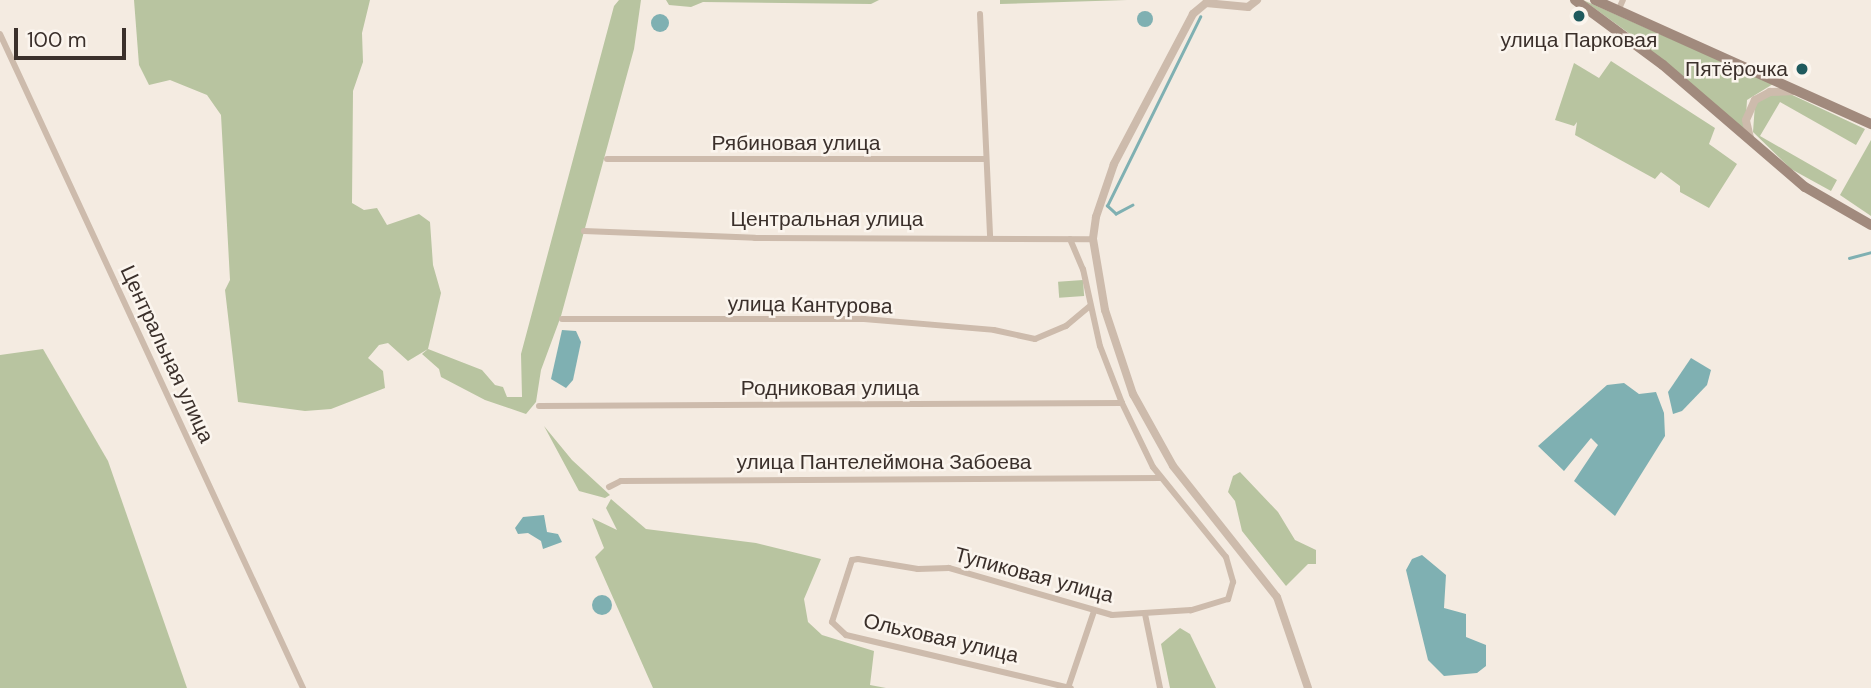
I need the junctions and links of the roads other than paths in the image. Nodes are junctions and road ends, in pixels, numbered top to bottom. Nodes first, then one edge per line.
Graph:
1 (1257, 0) edge
2 (1575, 0) edge
3 (1595, 0) edge
4 (1623, 0) edge
5 (1618, 11) junction
6 (980, 14) dead end
7 (0, 34) edge
8 (1799, 91) junction
9 (1871, 124) edge
10 (1757, 150) junction
11 (607, 159) dead end
12 (985, 159) junction
13 (1871, 225) edge
14 (584, 231) dead end
15 (990, 237) junction
16 (1070, 239) junction
17 (1093, 239) junction
18 (1089, 307) junction
19 (562, 319) dead end
20 (1122, 403) junction
21 (540, 406) dead end
22 (1161, 478) junction
23 (609, 487) dead end
24 (852, 560) joint
25 (1094, 611) junction
26 (1145, 614) junction
27 (303, 688) edge
28 (1069, 688) edge
29 (1160, 688) edge
30 (1308, 688) edge

1 - 17 street
2 - 10 main road
3 - 5 main road
4 - 5 street
5 - 8 main road
6 - 12 street
7 - 27 street, Центральная улица
8 - 9 main road
8 - 10 street
10 - 13 main road
11 - 12 street, Рябиновая улица
12 - 15 street
14 - 15 street, Центральная улица
15 - 16 street, Центральная улица
16 - 17 street, Центральная улица
16 - 18 street
17 - 30 street
18 - 19 street, улица Кантурова
18 - 20 street
20 - 21 street, Родниковая улица
20 - 22 street
22 - 23 street, улица Пантелеймона Забоева
22 - 26 street, Тупиковая улица
24 - 25 street, Тупиковая улица
24 - 28 street, Ольховая улица
25 - 26 street, Тупиковая улица
25 - 28 street
26 - 29 street

